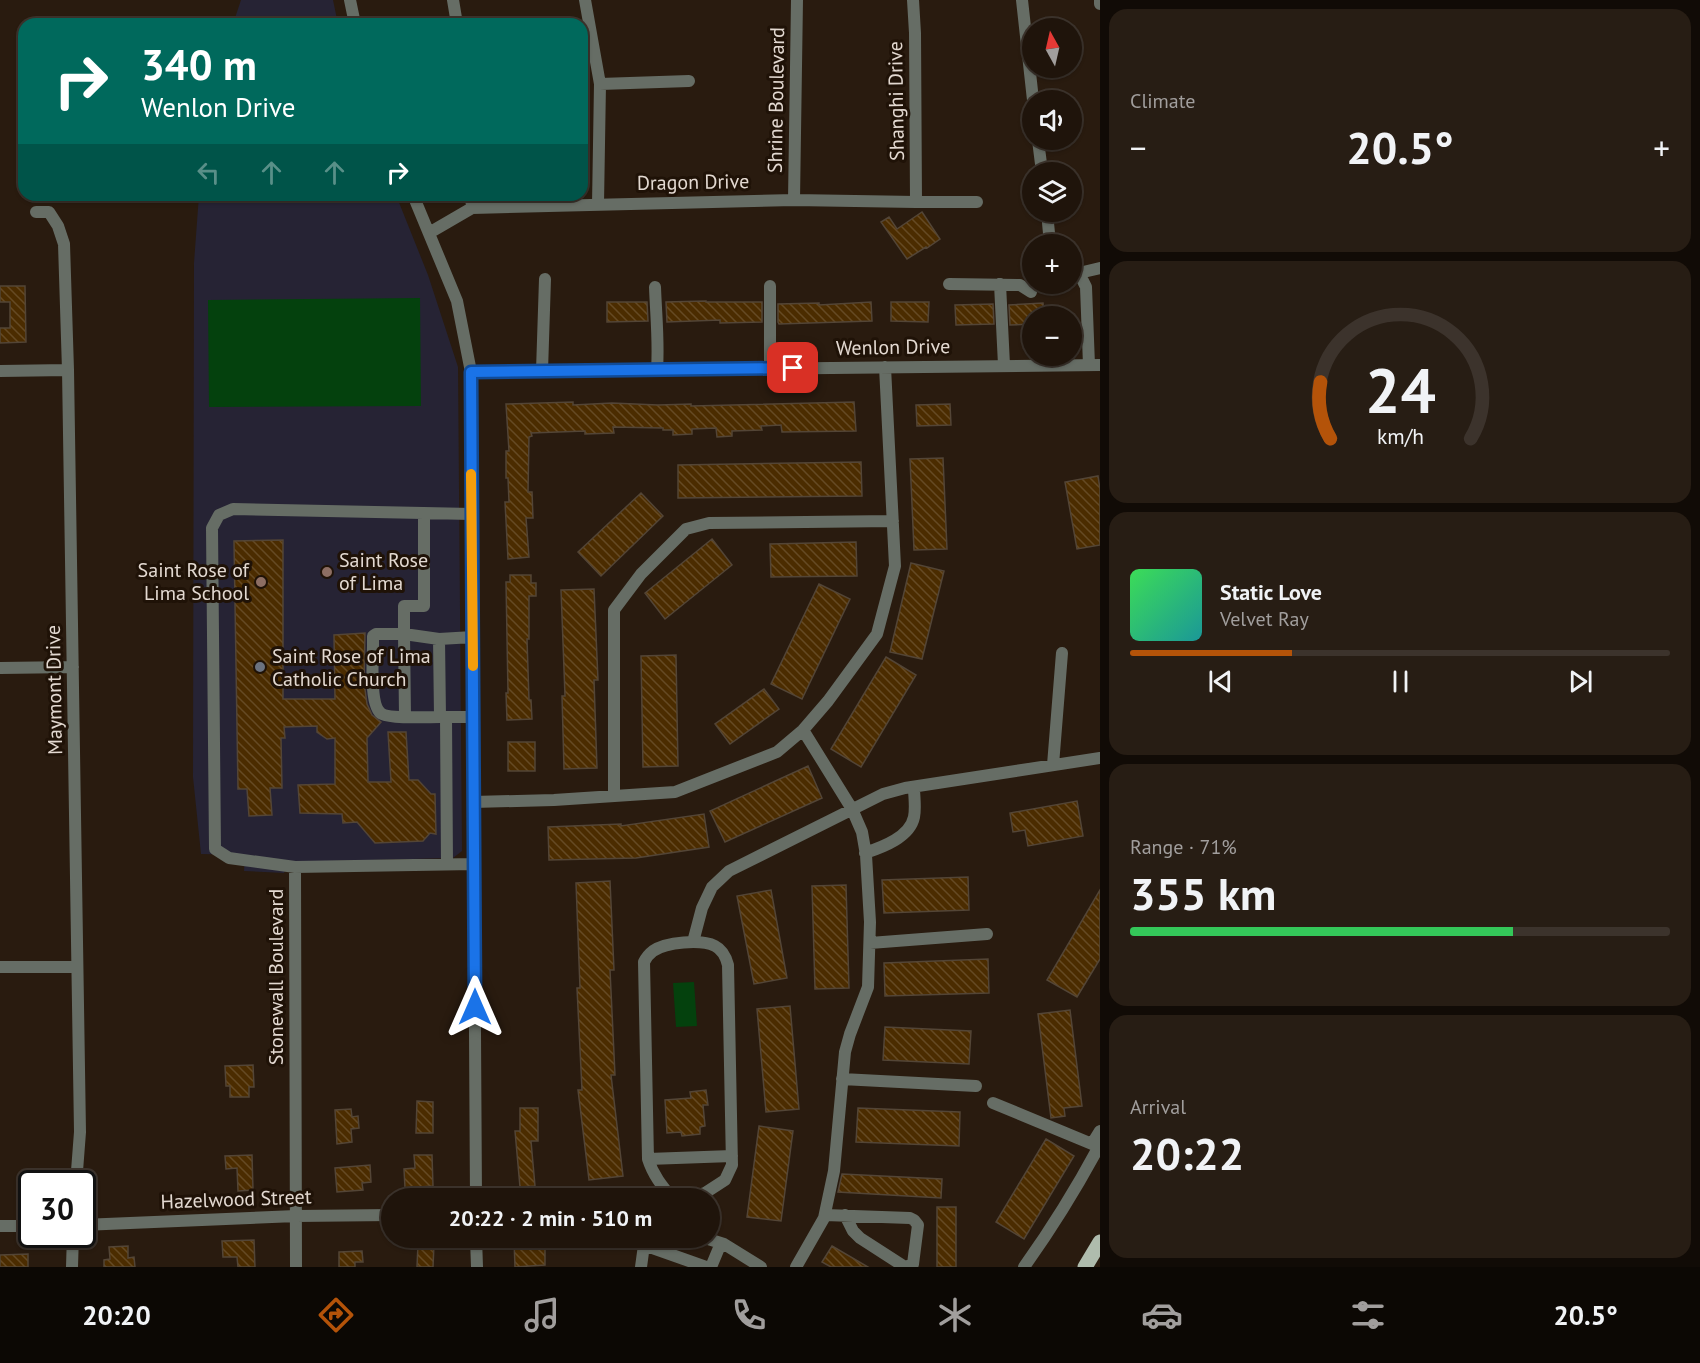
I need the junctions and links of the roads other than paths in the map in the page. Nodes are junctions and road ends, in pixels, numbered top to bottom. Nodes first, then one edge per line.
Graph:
1 (350, 0) edge
2 (453, 0) edge
3 (585, 0) edge
4 (797, 0) edge
5 (913, 0) edge
6 (1022, 0) edge
7 (353, 18) edge
8 (456, 18) edge
9 (689, 81) dead end
10 (600, 84) junction
11 (1033, 90) edge
12 (794, 200) junction
13 (416, 201) edge
14 (471, 201) edge
15 (916, 202) junction
16 (977, 202) dead end
17 (598, 204) junction
18 (472, 208) junction
19 (36, 212) dead end
20 (429, 233) junction
21 (1100, 268) edge
22 (1082, 269) edge
23 (545, 279) dead end
24 (1082, 281) edge
25 (949, 284) dead end
26 (1000, 284) junction
27 (770, 286) dead end
28 (1022, 286) edge
29 (655, 287) dead end
30 (1004, 365) junction
31 (1094, 365) edge
32 (885, 367) junction
33 (770, 369) junction
34 (68, 370) junction
35 (657, 370) junction
36 (0, 371) edge
37 (542, 371) junction
38 (471, 372) junction
39 (424, 513) junction
40 (472, 514) junction
41 (893, 521) junction
42 (404, 634) junction
43 (473, 637) junction
44 (439, 639) junction
45 (1062, 652) dead end
46 (73, 666) junction
47 (0, 668) edge
48 (405, 716) junction
49 (443, 717) junction
50 (473, 717) junction
51 (803, 730) junction
52 (1100, 758) edge
53 (1053, 765) junction
54 (914, 787) junction
55 (614, 796) junction
56 (473, 802) junction
57 (852, 809) junction
58 (866, 853) junction
59 (447, 864) junction
60 (474, 864) junction
61 (295, 867) junction
62 (987, 934) dead end
63 (693, 942) junction
64 (870, 943) junction
65 (0, 967) edge
66 (76, 967) junction
67 (842, 1079) junction
68 (976, 1086) dead end
69 (993, 1103) dead end
70 (1100, 1131) edge
71 (1097, 1147) edge
72 (732, 1156) junction
73 (648, 1159) junction
74 (77, 1170) edge
75 (476, 1188) edge
76 (665, 1188) edge
77 (713, 1188) edge
78 (381, 1215) edge
79 (825, 1215) junction
80 (845, 1215) junction
81 (296, 1216) junction
82 (96, 1224) edge
83 (0, 1226) edge
84 (18, 1226) edge
85 (1100, 1242) edge
86 (721, 1243) joint
87 (73, 1248) edge
88 (476, 1248) edge
89 (72, 1267) edge
90 (296, 1267) edge
91 (477, 1267) edge
92 (641, 1267) edge
93 (706, 1267) edge
94 (711, 1267) edge
95 (761, 1267) edge
96 (796, 1267) edge
97 (1024, 1267) edge
98 (1084, 1267) edge

1 - 7 street
2 - 8 street
3 - 10 street
4 - 12 street, Shrine Boulevard
5 - 15 street, Shanghi Drive
6 - 11 street
9 - 10 street
10 - 17 street
12 - 15 street, Dragon Drive
12 - 17 street, Dragon Drive
13 - 20 street
14 - 18 street
15 - 16 street, Dragon Drive
17 - 18 street, Dragon Drive
18 - 20 street
19 - 34 street, Maymont Drive
20 - 38 street
21 - 22 street
23 - 37 street
24 - 31 street
25 - 26 street
26 - 28 street
26 - 30 street
27 - 33 street
29 - 35 street
30 - 31 street, Wenlon Drive
30 - 32 street, Wenlon Drive
32 - 33 street, Wenlon Drive
32 - 41 street
33 - 35 street, Wenlon Drive
34 - 36 street
34 - 46 street, Maymont Drive
35 - 37 street, Wenlon Drive
37 - 38 street, Wenlon Drive
38 - 40 street
39 - 40 street
39 - 42 street
39 - 61 street
40 - 43 street
41 - 51 street
41 - 55 street
42 - 44 street
42 - 48 street
42 - 48 street
43 - 44 street
43 - 50 street
44 - 49 street
45 - 53 street
46 - 47 street
46 - 66 street, Maymont Drive
48 - 49 street
49 - 50 street
49 - 59 street
50 - 56 street
51 - 55 street
51 - 57 street
52 - 53 street
53 - 54 street
54 - 57 street
54 - 58 street
55 - 56 street
56 - 60 street
57 - 58 street
57 - 63 street
58 - 64 street
59 - 60 street, Stonewall Boulevard
59 - 61 street, Stonewall Boulevard
60 - 75 street
61 - 81 street, Stonewall Boulevard
62 - 64 street
63 - 72 street
63 - 73 street
64 - 67 street
65 - 66 street
66 - 74 street, Maymont Drive
67 - 68 street
67 - 79 street
69 - 71 street
70 - 71 street
71 - 97 street
72 - 73 street
72 - 77 street
73 - 76 street
78 - 81 street, Hazelwood Street
79 - 80 street
79 - 96 street
80 - 80 street
81 - 82 street, Hazelwood Street
81 - 90 street, Stonewall Boulevard
83 - 84 street
85 - 98 main road
86 - 94 street
86 - 95 street
87 - 89 street
88 - 91 street
92 - 93 street

